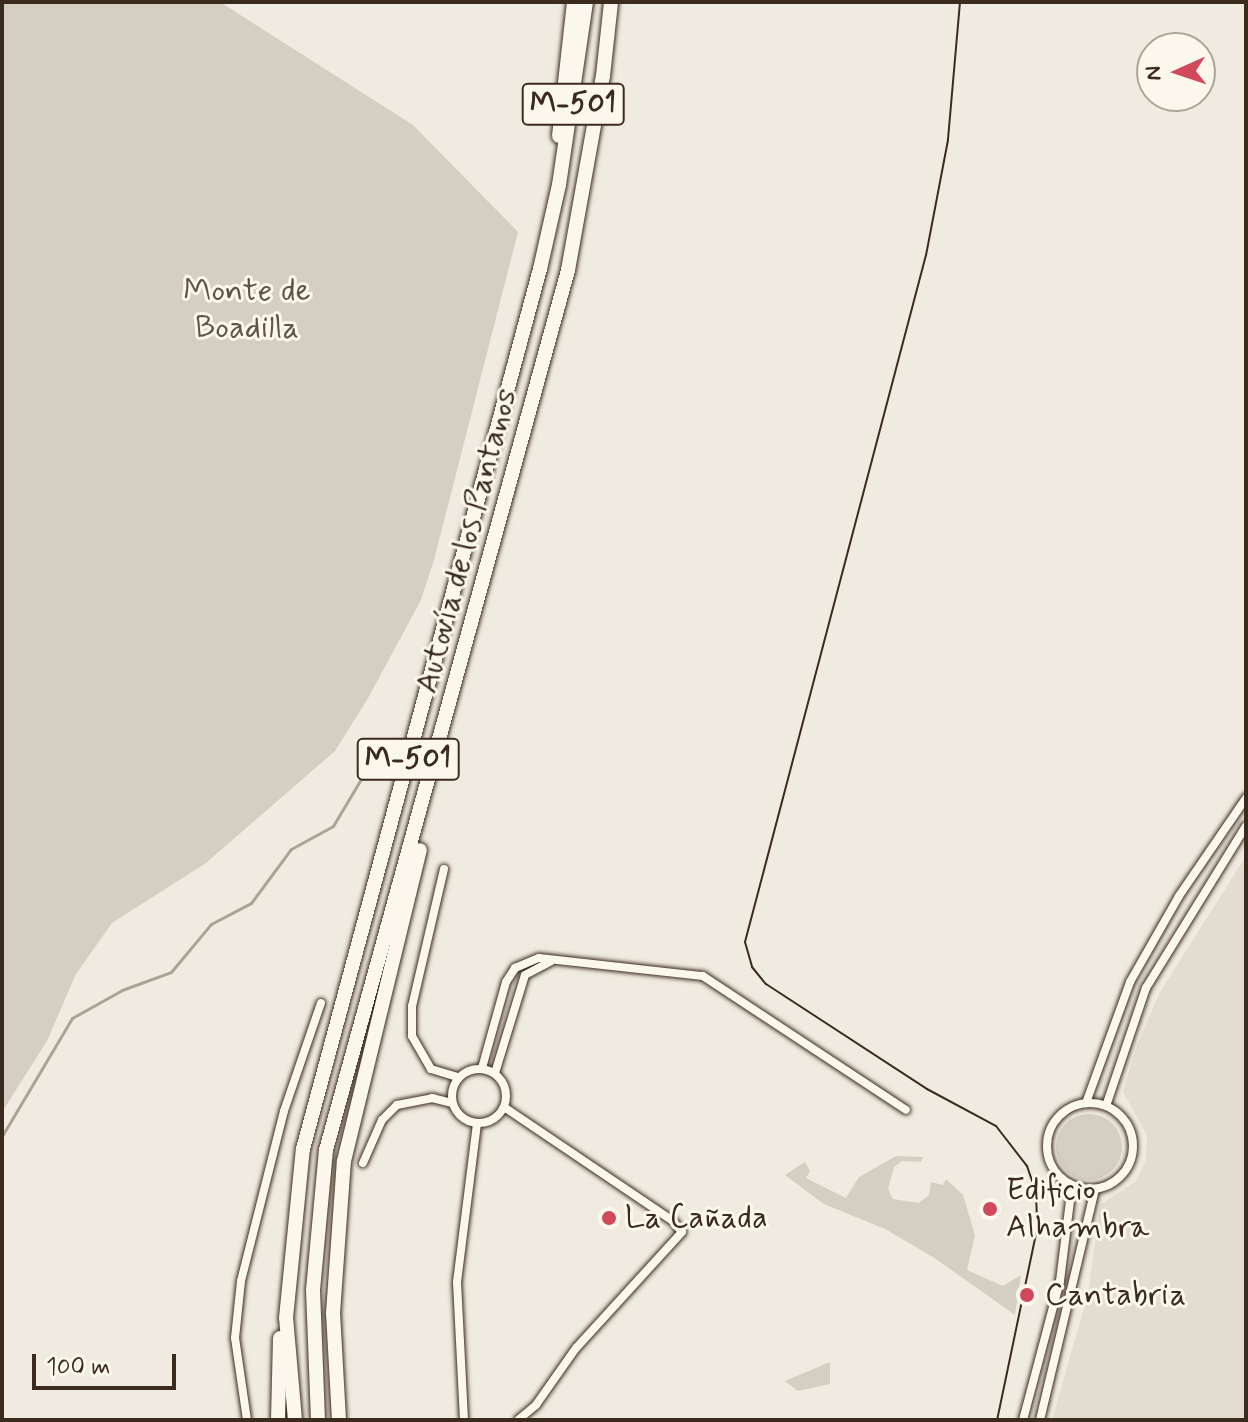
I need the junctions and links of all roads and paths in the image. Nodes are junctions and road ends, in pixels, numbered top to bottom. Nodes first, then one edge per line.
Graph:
1 (571, 2) edge
2 (586, 2) edge
3 (611, 2) edge
4 (554, 204) junction
5 (430, 785) junction
6 (1246, 798) edge
7 (1246, 826) edge
8 (444, 869) dead end
9 (551, 960) junction
10 (321, 1003) dead end
11 (482, 1068) junction
12 (495, 1073) junction
13 (458, 1077) junction
14 (452, 1103) junction
15 (1086, 1103) junction
16 (1106, 1106) junction
17 (504, 1107) junction
18 (906, 1110) dead end
19 (477, 1124) junction
20 (363, 1163) dead end
21 (1072, 1185) junction
22 (1095, 1189) junction
23 (286, 1318) junction
24 (247, 1420) edge
25 (278, 1420) edge
26 (295, 1420) edge
27 (318, 1420) edge
28 (339, 1420) edge
29 (464, 1420) edge
30 (518, 1420) edge
31 (1023, 1420) edge
32 (1040, 1420) edge

1 - 4 highway
2 - 4 highway, Autovía de los Pantanos / M-501
3 - 5 highway, Autovía de los Pantanos / M-501
4 - 23 highway, Autovía de los Pantanos / M-501
5 - 27 highway, Autovía de los Pantanos / M-501
5 - 28 highway
6 - 15 street
7 - 16 street
8 - 13 street
9 - 11 street
9 - 12 street
9 - 18 street
10 - 24 street
11 - 12 street
11 - 13 street
12 - 17 street
13 - 14 street
14 - 19 street
14 - 20 street
15 - 16 street
15 - 21 street
16 - 22 street
17 - 19 street
17 - 30 street
19 - 29 street
21 - 22 street
21 - 31 street
22 - 32 street
23 - 25 highway
23 - 26 highway, Autovía de los Pantanos / M-501

